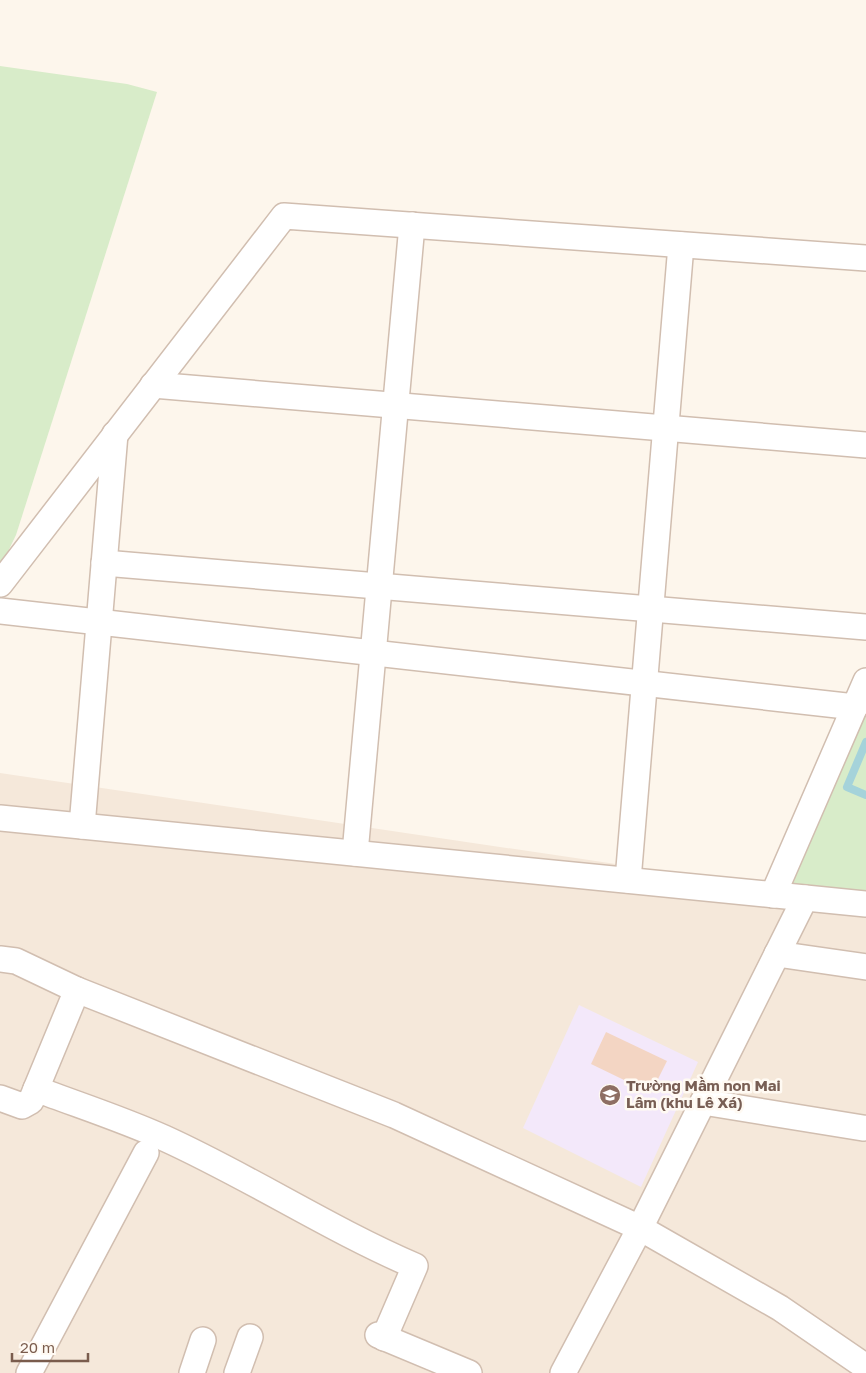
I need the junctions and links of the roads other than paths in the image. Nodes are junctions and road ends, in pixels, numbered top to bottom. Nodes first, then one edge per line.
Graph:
1 (412, 225) junction
2 (681, 244) junction
3 (866, 258) edge
4 (154, 385) junction
5 (396, 405) junction
6 (666, 428) junction
7 (115, 434) junction
8 (866, 445) edge
9 (104, 563) junction
10 (0, 584) edge
11 (379, 586) junction
12 (650, 609) junction
13 (0, 611) edge
14 (99, 622) junction
15 (866, 626) edge
16 (373, 653) junction
17 (866, 681) edge
18 (644, 683) junction
19 (854, 707) junction
20 (0, 818) edge
21 (82, 826) junction
22 (355, 853) junction
23 (628, 880) junction
24 (773, 895) junction
25 (805, 898) junction
26 (866, 904) edge
27 (777, 954) junction
28 (0, 959) edge
29 (866, 968) edge
30 (77, 990) junction
31 (36, 1089) junction
32 (0, 1098) edge
33 (703, 1102) junction
34 (863, 1128) dead end
35 (146, 1153) dead end
36 (640, 1228) junction
37 (250, 1337) dead end
38 (203, 1340) dead end
39 (866, 1367) edge
40 (28, 1373) edge
41 (192, 1373) edge
42 (237, 1373) edge
43 (469, 1373) edge
44 (563, 1373) edge

1 - 2 street
1 - 4 street
1 - 5 street
2 - 3 street
2 - 6 street
4 - 5 street
4 - 7 street
5 - 6 street
5 - 11 street
6 - 8 street
6 - 12 street
7 - 9 street
7 - 10 street
9 - 11 street
9 - 14 street
11 - 12 street
11 - 16 street
12 - 15 street
12 - 18 street
13 - 14 street
14 - 16 street
14 - 21 street
16 - 18 street
16 - 22 street
17 - 19 street
18 - 19 street
18 - 23 street
19 - 24 street
20 - 21 street
21 - 22 street
22 - 23 street
23 - 24 street
24 - 25 street
25 - 26 street
25 - 27 street
27 - 29 street
27 - 33 street
28 - 30 street
30 - 31 street
30 - 36 street
31 - 32 street
31 - 43 street
33 - 34 street
33 - 36 street
35 - 40 street
36 - 39 street
36 - 44 street
37 - 42 street
38 - 41 street

